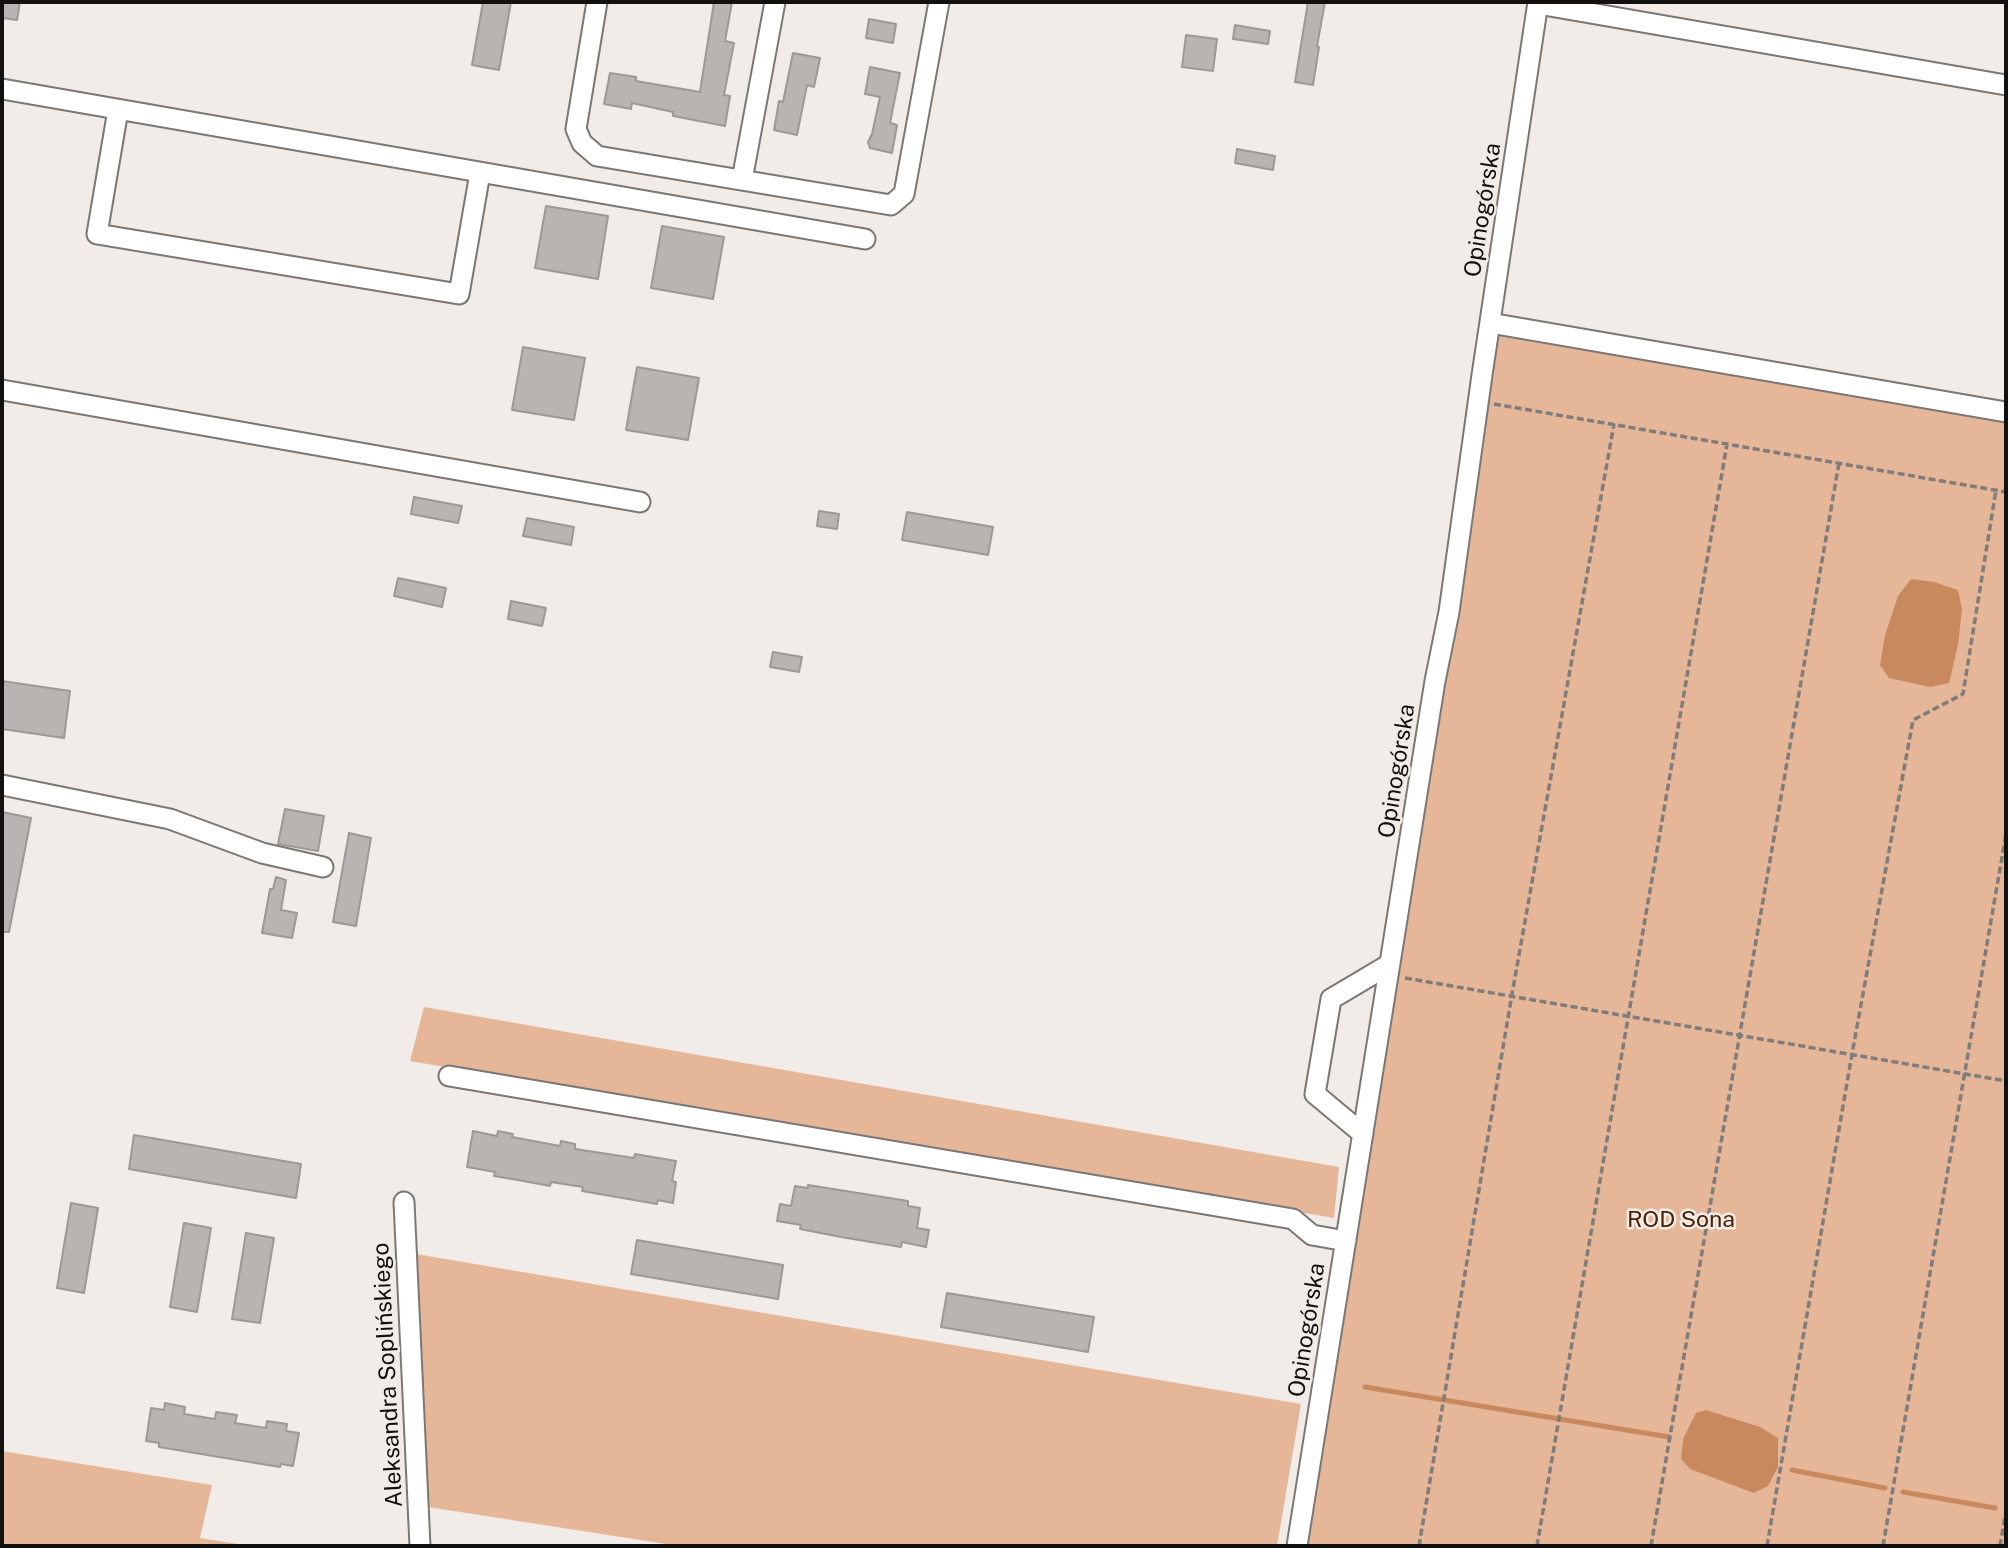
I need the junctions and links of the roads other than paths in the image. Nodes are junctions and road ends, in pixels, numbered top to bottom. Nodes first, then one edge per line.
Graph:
1 (597, 2) edge
2 (775, 2) edge
3 (939, 2) edge
4 (1538, 3) edge
5 (2006, 85) edge
6 (2, 89) edge
7 (118, 110) junction
8 (480, 173) junction
9 (743, 180) junction
10 (865, 239) dead end
11 (1490, 323) junction
12 (2, 390) edge
13 (2006, 412) edge
14 (640, 502) dead end
15 (2, 785) edge
16 (323, 867) dead end
17 (1389, 970) junction
18 (449, 1076) dead end
19 (1363, 1134) junction
20 (404, 1202) dead end
21 (1346, 1241) junction
22 (420, 1546) edge
23 (1297, 1546) edge

1 - 9 street
2 - 9 street
3 - 9 street
4 - 5 street
4 - 11 street, Opinogórska
6 - 7 street
7 - 8 street
7 - 8 street
8 - 10 street
11 - 13 street
11 - 17 street, Opinogórska
12 - 14 street
15 - 16 street
17 - 19 street, Opinogórska
17 - 19 street
18 - 21 street
19 - 21 street, Opinogórska
20 - 22 street, Aleksandra Soplińskiego
21 - 23 street, Opinogórska

